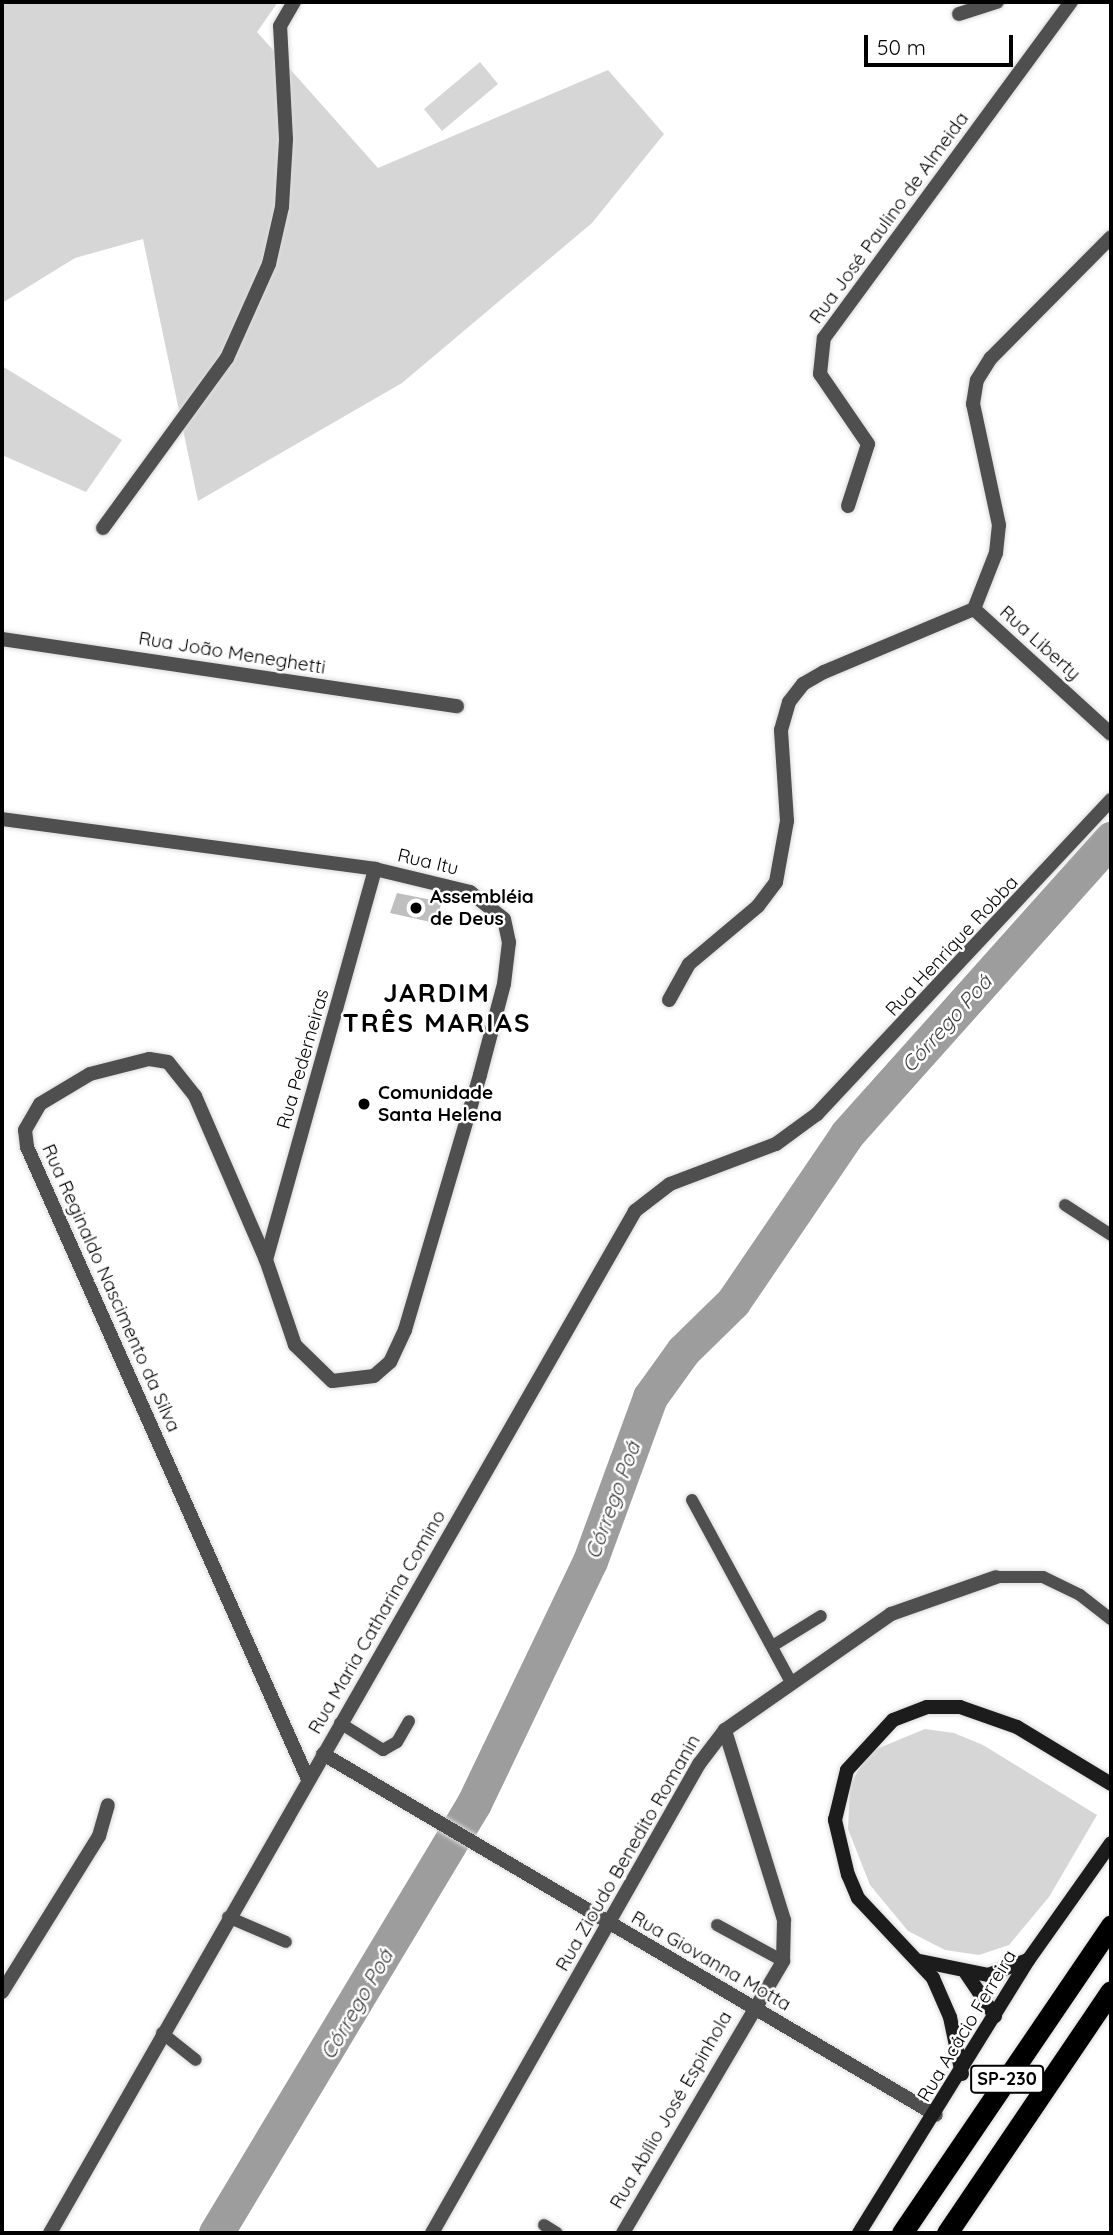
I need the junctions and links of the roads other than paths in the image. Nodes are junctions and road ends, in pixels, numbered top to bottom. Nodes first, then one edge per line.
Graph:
1 (294, 2) edge
2 (997, 2) edge
3 (1071, 2) edge
4 (959, 14) dead end
5 (1111, 237) edge
6 (848, 506) dead end
7 (103, 528) dead end
8 (974, 609) junction
9 (2, 639) edge
10 (457, 706) dead end
11 (1111, 734) edge
12 (1111, 800) edge
13 (2, 819) edge
14 (375, 869) junction
15 (669, 1000) dead end
16 (817, 1114) joint
17 (1065, 1205) dead end
18 (1111, 1235) edge
19 (266, 1260) junction
20 (315, 1370) joint
21 (692, 1500) dead end
22 (996, 1577) joint
23 (821, 1616) dead end
24 (1111, 1619) edge
25 (774, 1646) junction
26 (791, 1682) junction
27 (409, 1721) dead end
28 (340, 1723) junction
29 (725, 1730) junction
30 (323, 1754) junction
31 (307, 1777) junction
32 (1111, 1784) edge
33 (108, 1805) dead end
34 (1111, 1843) edge
35 (228, 1917) junction
36 (608, 1925) junction
37 (718, 1925) dead end
38 (1111, 1925) edge
39 (286, 1942) dead end
40 (1029, 1959) junction
41 (783, 1961) junction
42 (920, 1961) junction
43 (966, 1973) junction
44 (1111, 1991) edge
45 (2, 1992) edge
46 (752, 2006) junction
47 (995, 2016) junction
48 (162, 2034) junction
49 (195, 2060) dead end
50 (962, 2074) junction
51 (936, 2115) junction
52 (544, 2225) dead end
53 (50, 2233) edge
54 (432, 2233) edge
55 (557, 2233) edge
56 (623, 2233) edge
57 (859, 2233) edge
58 (902, 2233) edge
59 (947, 2233) edge

1 - 7 street
2 - 4 street
3 - 6 street, Rua José Paulino de Almeida
5 - 8 street
8 - 11 street, Rua Liberty
8 - 15 street
9 - 10 street, Rua João Meneghetti
12 - 16 street, Rua Henrique Robba
13 - 14 street, Rua Itu
14 - 19 street, Rua Pederneiras
14 - 20 street, Rua Itu
16 - 28 street, Rua Maria Catharina Comino
17 - 18 lane
19 - 20 street, Rua Reginaldo Nascimento da Silva
19 - 31 street, Rua Reginaldo Nascimento da Silva
21 - 25 lane
22 - 24 lane
22 - 26 street, Rua Zioudo Benedito Romanin
23 - 25 lane
25 - 26 lane
26 - 29 street, Rua Zioudo Benedito Romanin
27 - 28 lane
28 - 30 street, Rua Maria Catharina Comino
29 - 36 street, Rua Zioudo Benedito Romanin
29 - 41 street
30 - 31 street, Rua Maria Catharina Comino
30 - 36 street, Rua Giovanna Motta
31 - 35 street, Rua Maria Catharina Comino
32 - 42 main road
33 - 45 street
34 - 40 main road, Rua Acácio Ferreira
35 - 39 lane
35 - 48 street, Rua Maria Catharina Comino
36 - 46 street, Rua Giovanna Motta
36 - 54 street, Rua Zioudo Benedito Romanin
37 - 41 lane
38 - 58 highway, SP-230
40 - 43 main road
40 - 47 main road, Rua Acácio Ferreira
41 - 46 street, Rua Abílio José Espinhola
42 - 43 main road
42 - 50 main road
43 - 47 main road
44 - 59 highway, SP-230
46 - 51 street, Rua Giovanna Motta
46 - 56 street, Rua Abílio José Espinhola
47 - 50 main road, Rua Acácio Ferreira
48 - 49 lane
48 - 53 street, Rua Maria Catharina Comino
50 - 51 main road, Rua Acácio Ferreira
51 - 57 main road, Rua Acácio Ferreira
52 - 55 lane

